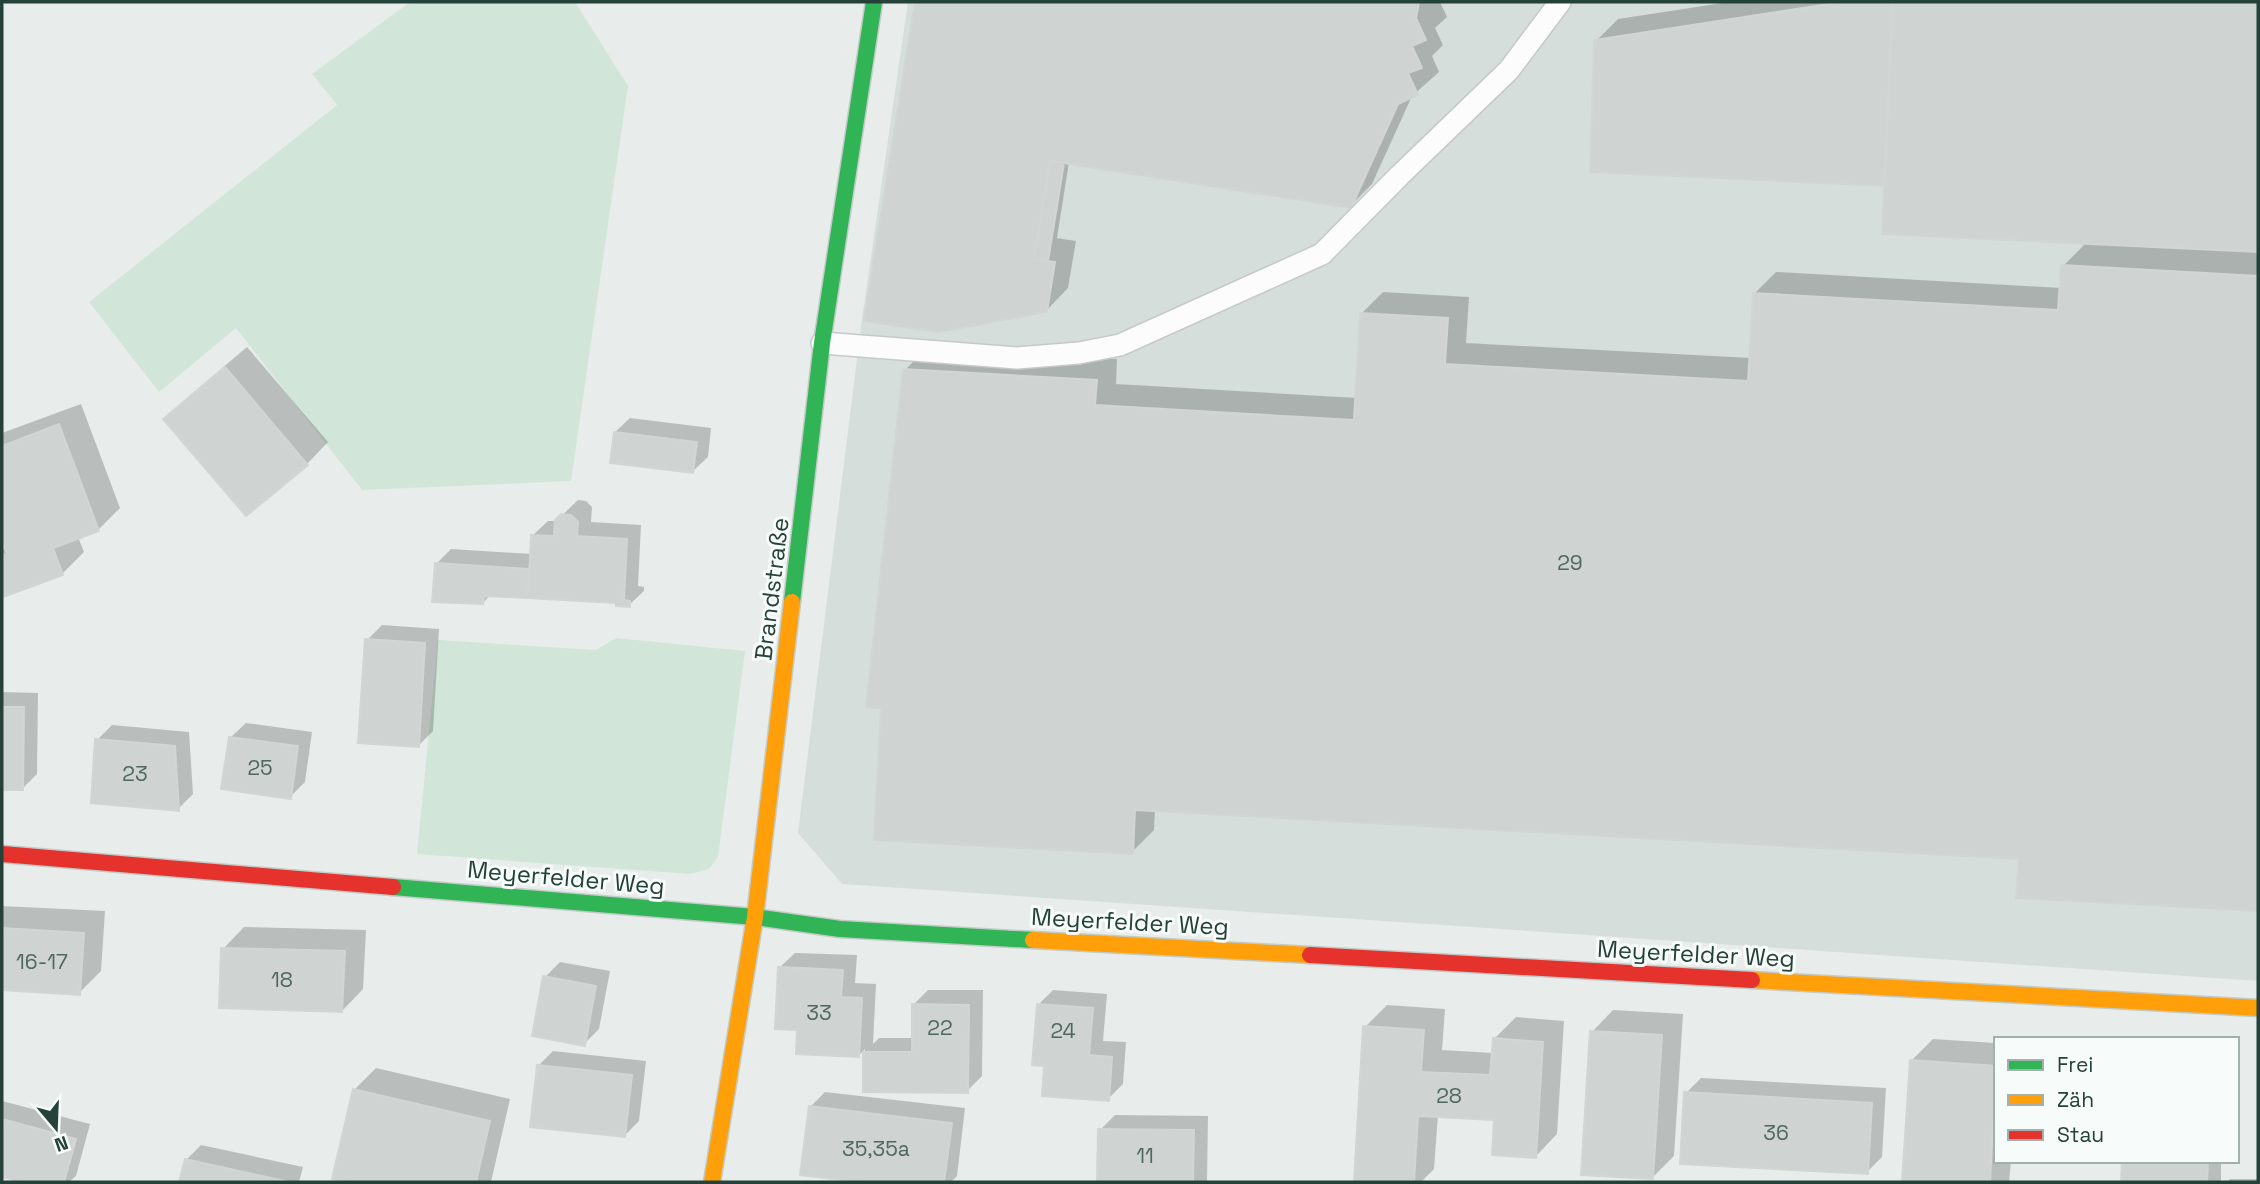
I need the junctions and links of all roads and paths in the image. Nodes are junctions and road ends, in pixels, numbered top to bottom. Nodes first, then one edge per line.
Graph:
1 (874, 2) edge
2 (1560, 2) edge
3 (822, 343) junction
4 (2, 854) edge
5 (755, 917) junction
6 (2258, 1008) edge
7 (712, 1182) edge

1 - 3 street, Brandstraße
2 - 3 lane
3 - 5 street, Brandstraße
4 - 5 street, Meyerfelder Weg
5 - 6 street, Meyerfelder Weg
5 - 7 street, Brandstraße

